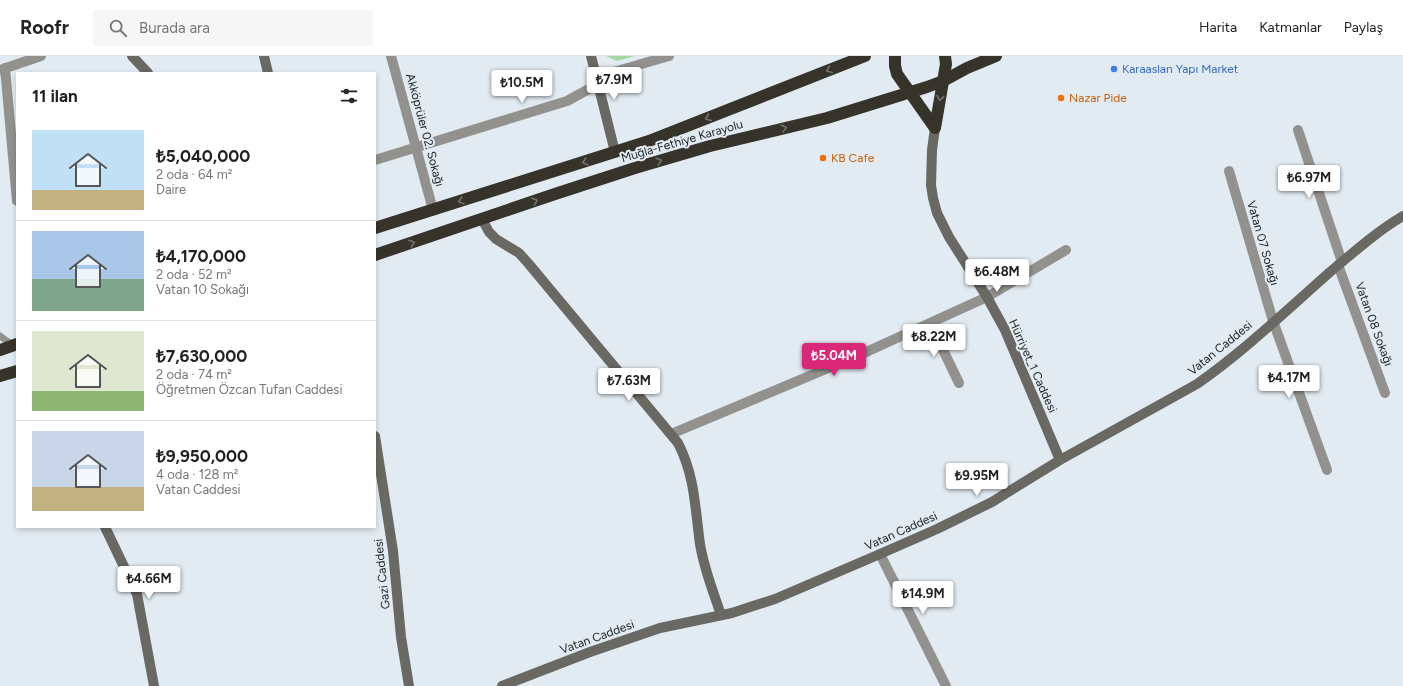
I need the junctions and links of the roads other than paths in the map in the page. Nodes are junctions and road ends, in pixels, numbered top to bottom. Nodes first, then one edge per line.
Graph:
1 (41, 56) edge
2 (132, 56) edge
3 (264, 56) edge
4 (391, 56) edge
5 (591, 56) edge
6 (669, 56) edge
7 (865, 56) edge
8 (945, 56) edge
9 (996, 56) edge
10 (895, 57) edge
11 (2, 69) edge
12 (945, 69) junction
13 (147, 72) edge
14 (268, 72) edge
15 (902, 80) junction
16 (943, 81) junction
17 (598, 82) junction
18 (927, 86) junction
19 (910, 92) junction
20 (936, 128) junction
21 (1298, 130) dead end
22 (416, 147) junction
23 (615, 152) junction
24 (376, 160) edge
25 (1229, 171) dead end
26 (16, 180) edge
27 (433, 210) junction
28 (1403, 216) edge
29 (482, 219) junction
30 (376, 228) edge
31 (1066, 250) dead end
32 (376, 256) edge
33 (1340, 263) junction
34 (987, 297) junction
35 (1273, 322) junction
36 (930, 323) junction
37 (0, 336) edge
38 (15, 345) edge
39 (0, 350) edge
40 (16, 371) edge
41 (0, 376) edge
42 (959, 383) dead end
43 (1385, 393) dead end
44 (671, 434) junction
45 (376, 442) edge
46 (1060, 460) junction
47 (1326, 470) dead end
48 (106, 528) edge
49 (880, 554) junction
50 (721, 615) junction
51 (154, 686) edge
52 (409, 686) edge
53 (502, 686) edge
54 (946, 686) edge

1 - 11 street
2 - 13 street
3 - 14 street
4 - 22 street, Akköprüler 02. Sokağı
5 - 17 street
6 - 17 street
7 -> 23 highway, Muğla-Fethiye Karayolu
8 - 12 highway
9 - 16 highway, Muğla-Fethiye Karayolu
10 - 15 highway
11 - 26 street
12 - 16 highway
12 - 18 highway
15 - 18 highway
15 - 19 highway
16 - 18 highway, Muğla-Fethiye Karayolu
16 -> 20 highway
17 - 22 street
17 - 23 street
18 - 19 highway, Muğla-Fethiye Karayolu
19 - 20 highway
29 -> 19 highway, Muğla-Fethiye Karayolu
20 - 34 street, Hürriyet_1 Caddesi
21 - 33 street, Vatan 08 Sokağı
22 - 24 street
22 - 27 street, Akköprüler 02. Sokağı
23 -> 27 highway, Muğla-Fethiye Karayolu
25 - 35 street, Vatan 07 Sokağı
27 - 30 highway, Muğla-Fethiye Karayolu
28 - 33 street, Vatan Caddesi
32 -> 29 highway, Muğla-Fethiye Karayolu
29 - 44 street
31 - 34 street
33 - 35 street, Vatan Caddesi
33 - 43 street, Vatan 08 Sokağı
34 - 36 street
34 - 46 street, Hürriyet_1 Caddesi
35 - 46 street, Vatan Caddesi
35 - 47 street, Vatan 07 Sokağı
36 - 42 street
36 - 44 street
37 - 38 lane
38 - 39 highway
40 - 41 highway
44 - 50 street
45 - 52 street, Gazi Caddesi
46 - 49 street, Vatan Caddesi
48 - 51 street
49 - 50 street, Vatan Caddesi
49 - 54 street
50 - 53 street, Vatan Caddesi

